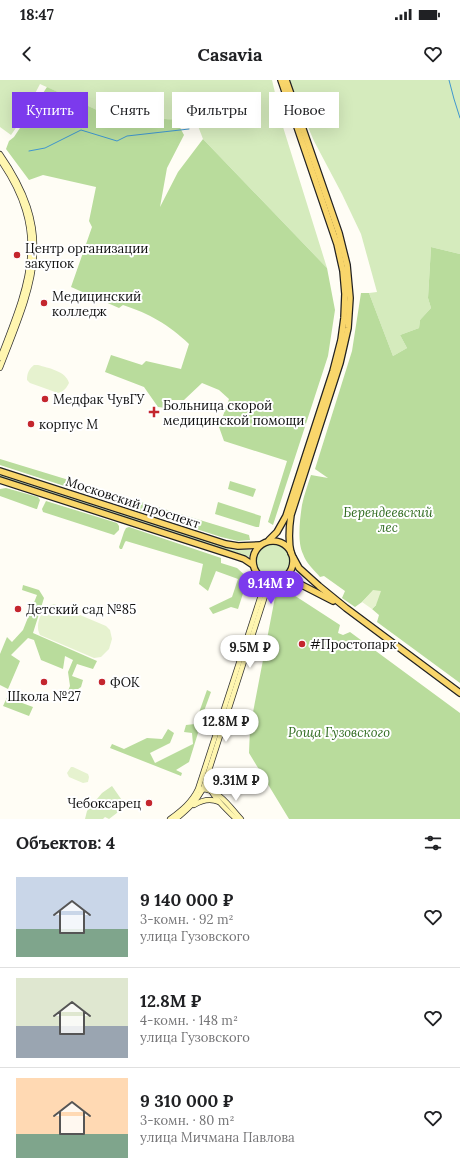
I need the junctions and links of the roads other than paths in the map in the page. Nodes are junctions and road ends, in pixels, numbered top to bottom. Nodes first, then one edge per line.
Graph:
1 (281, 80) edge
2 (286, 80) edge
3 (0, 154) edge
4 (2, 161) edge
5 (7, 344) junction
6 (0, 358) edge
7 (0, 368) edge
8 (0, 471) edge
9 (0, 480) edge
10 (268, 540) junction
11 (260, 545) junction
12 (292, 555) junction
13 (253, 566) junction
14 (259, 575) junction
15 (282, 579) junction
16 (275, 581) junction
17 (346, 608) junction
18 (460, 693) edge
19 (207, 769) junction
20 (206, 777) junction
21 (201, 789) junction
22 (212, 791) junction
23 (219, 796) junction
24 (222, 804) junction
25 (191, 807) junction
26 (228, 809) junction
27 (235, 816) edge
28 (170, 819) edge
29 (176, 819) edge
30 (241, 819) edge

1 - 10 main road
2 - 12 main road
3 - 4 main road
4 - 5 main road
5 - 6 main road
5 - 7 main road
8 - 11 main road, Московский проспект
9 - 13 main road, Московский проспект
10 - 11 main road
10 - 12 main road
11 - 13 main road
12 - 15 main road
12 - 17 main road
13 - 14 main road
14 - 16 main road
14 - 19 main road
15 - 16 main road
15 - 17 main road
16 - 19 main road
17 - 18 main road
19 - 20 main road
19 - 21 main road
19 - 23 main road
20 - 21 main road
20 - 22 main road
21 - 22 main road
21 - 25 main road
21 - 28 main road
22 - 23 main road
22 - 24 main road
23 - 26 main road
24 - 25 main road
24 - 26 main road
25 - 29 main road
26 - 27 main road
27 - 30 main road

